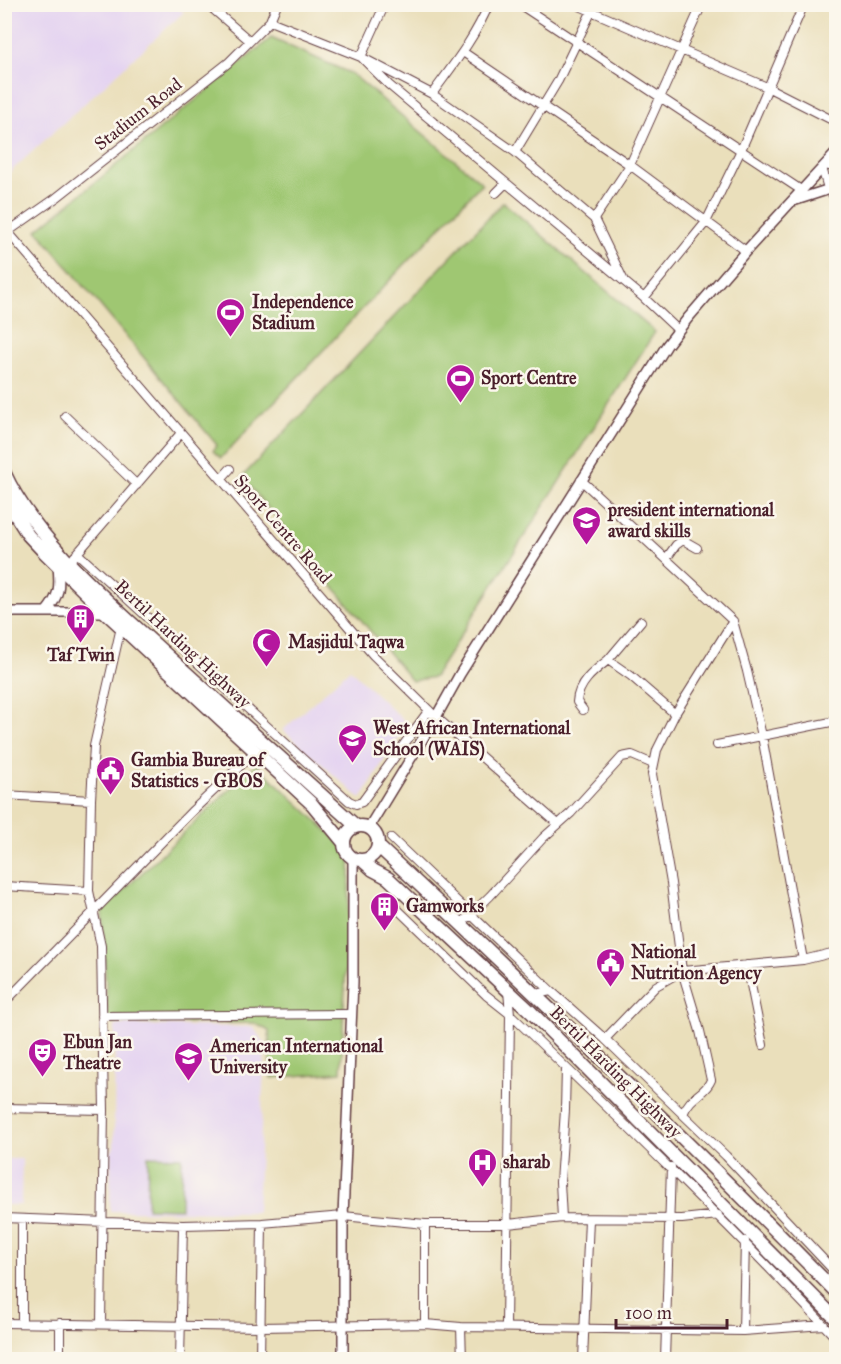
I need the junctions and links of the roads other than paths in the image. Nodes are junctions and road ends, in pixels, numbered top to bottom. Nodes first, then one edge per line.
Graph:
1 (207, 4) edge
2 (277, 4) edge
3 (385, 4) edge
4 (489, 4) edge
5 (519, 4) edge
6 (575, 4) edge
7 (702, 4) edge
8 (804, 4) edge
9 (593, 8) edge
10 (270, 21) junction
11 (250, 41) junction
12 (576, 43) junction
13 (682, 50) junction
14 (463, 52) junction
15 (361, 57) junction
16 (769, 88) junction
17 (432, 94) junction
18 (661, 98) junction
19 (543, 105) junction
20 (837, 122) edge
21 (741, 150) junction
22 (515, 152) junction
23 (837, 153) edge
24 (630, 165) junction
25 (824, 166) junction
26 (837, 168) edge
27 (506, 183) junction
28 (833, 189) edge
29 (801, 190) junction
30 (496, 193) dead end
31 (837, 200) edge
32 (791, 201) junction
33 (594, 219) junction
34 (706, 222) junction
35 (6, 233) edge
36 (746, 251) junction
37 (625, 282) junction
38 (644, 298) junction
39 (678, 330) junction
40 (65, 416) dead end
41 (181, 434) junction
42 (231, 469) dead end
43 (4, 472) edge
44 (220, 479) junction
45 (581, 480) junction
46 (137, 485) junction
47 (4, 497) edge
48 (697, 548) dead end
49 (666, 559) junction
50 (68, 560) junction
51 (4, 612) edge
52 (46, 612) junction
53 (105, 612) junction
54 (641, 621) dead end
55 (732, 621) junction
56 (121, 627) junction
57 (608, 660) junction
58 (429, 710) junction
59 (583, 710) dead end
60 (675, 714) junction
61 (436, 717) junction
62 (837, 721) edge
63 (762, 736) junction
64 (717, 745) dead end
65 (256, 752) junction
66 (653, 764) junction
67 (4, 795) edge
68 (91, 800) junction
69 (558, 824) junction
70 (356, 826) junction
71 (369, 827) junction
72 (391, 838) dead end
73 (344, 843) junction
74 (378, 846) junction
75 (358, 859) junction
76 (4, 886) edge
77 (89, 891) junction
78 (389, 901) dead end
79 (471, 913) junction
80 (93, 914) junction
81 (461, 924) junction
82 (837, 952) edge
83 (803, 960) junction
84 (747, 965) junction
85 (682, 971) junction
86 (508, 990) junction
87 (551, 991) junction
88 (536, 994) junction
89 (4, 1003) edge
90 (351, 1014) junction
91 (510, 1014) junction
92 (102, 1016) junction
93 (605, 1040) junction
94 (763, 1045) dead end
95 (566, 1068) junction
96 (4, 1108) edge
97 (104, 1110) junction
98 (683, 1114) junction
99 (671, 1167) junction
100 (718, 1215) junction
101 (343, 1216) junction
102 (4, 1218) edge
103 (562, 1218) junction
104 (22, 1219) junction
105 (589, 1219) junction
106 (670, 1219) junction
107 (102, 1222) junction
108 (262, 1223) junction
109 (425, 1224) junction
110 (508, 1224) junction
111 (183, 1225) junction
112 (745, 1241) junction
113 (837, 1273) edge
114 (837, 1292) edge
115 (837, 1319) edge
116 (4, 1323) edge
117 (22, 1323) junction
118 (60, 1323) junction
119 (101, 1324) junction
120 (424, 1324) junction
121 (181, 1325) junction
122 (824, 1325) junction
123 (261, 1327) junction
124 (342, 1327) junction
125 (461, 1327) junction
126 (506, 1327) junction
127 (583, 1328) junction
128 (665, 1331) junction
129 (743, 1331) junction
130 (837, 1338) edge
131 (60, 1359) edge
132 (180, 1359) edge
133 (260, 1359) edge
134 (343, 1359) edge
135 (462, 1359) edge
136 (583, 1359) edge
137 (665, 1359) edge

1 - 11 street
2 - 10 street, Stadium Road
3 - 15 street
4 - 14 street
5 - 12 street
6 - 9 street
7 - 13 street
8 - 16 street
9 - 12 street
9 - 13 street
10 - 11 street, Stadium Road
10 - 15 street
11 - 35 street, Stadium Road
12 - 18 street
12 - 19 street
13 - 16 street
13 - 18 street
14 - 17 street
14 - 19 street
15 - 17 street
15 - 27 street
16 - 20 street
16 - 21 street
17 - 22 street
18 - 21 street
18 - 24 street
19 - 22 street
19 - 24 street
21 - 29 street
21 - 34 street
22 - 33 street
23 - 25 street
24 - 33 street
24 - 34 street
25 - 26 street
25 - 28 street
25 - 29 street
27 - 30 street
27 - 37 street
28 - 31 street
28 - 32 street
29 - 32 street
32 - 36 street
33 - 37 street
34 - 36 street
34 - 38 street
35 - 41 street, Sport Centre Road
36 - 39 street
37 - 38 street
38 - 39 street
39 - 45 street
40 - 46 street
41 - 44 street, Sport Centre Road
41 - 46 street
42 - 44 street
43 - 50 main road, Bertil Harding Highway
44 - 58 street, Sport Centre Road
45 - 49 street
45 - 61 street
46 - 50 street
47 - 50 main road, Bertil Harding Highway
48 - 49 street
49 - 55 street
50 - 52 street
50 - 53 main road, Bertil Harding Highway
50 - 58 street
50 - 70 main road, Bertil Harding Highway
51 - 52 street
52 - 53 street
53 - 56 main road, Bertil Harding Highway
54 - 57 street
55 - 60 street
55 - 63 street
56 - 65 main road, Bertil Harding Highway
56 - 68 street
57 - 59 street
57 - 60 street
58 - 61 street, Sport Centre Road
60 - 66 street
61 - 69 street, Sport Centre Road
61 - 71 street
62 - 63 street
63 - 64 street
63 - 83 street
65 - 73 main road, Bertil Harding Highway
65 - 80 street
66 - 69 street
66 - 85 street
67 - 68 street
68 - 77 street
69 - 79 street
70 - 71 main road
70 - 73 main road
71 - 74 main road
72 - 79 street
73 - 75 main road
74 - 75 main road
74 - 81 main road, Bertil Harding Highway
75 - 86 main road, Bertil Harding Highway
75 - 90 street
76 - 77 street
77 - 80 street
78 - 91 street
79 - 81 street
79 - 87 street
80 - 89 street
80 - 92 street
81 - 88 main road, Bertil Harding Highway
82 - 83 street
83 - 84 street
84 - 85 street
84 - 94 street
85 - 93 street
85 - 98 street
86 - 91 street
86 - 115 main road, Bertil Harding Highway
87 - 88 street
87 - 93 street
88 - 114 main road, Bertil Harding Highway
90 - 92 street
90 - 101 street
91 - 95 street
91 - 110 street
92 - 97 street
93 - 98 street
95 - 99 street
95 - 103 street
96 - 97 street
97 - 107 street
98 - 113 street
99 - 100 street
99 - 106 street
100 - 106 street
100 - 112 street
101 - 108 street
101 - 109 street
101 - 124 street
102 - 104 street
103 - 105 street
103 - 110 street
104 - 107 street
104 - 117 street
105 - 106 street
105 - 127 street
106 - 128 street
107 - 111 street
107 - 119 street
108 - 111 street
108 - 123 street
109 - 110 street
109 - 120 street
110 - 126 street
111 - 121 street
112 - 122 street
112 - 129 street
116 - 117 street
117 - 118 street
118 - 119 street
118 - 131 street
119 - 121 street
120 - 124 street
120 - 125 street
121 - 123 street
121 - 132 street
122 - 129 street
122 - 130 street
123 - 124 street
123 - 133 street
124 - 134 street
125 - 126 street
125 - 135 street
126 - 127 street
127 - 128 street
127 - 136 street
128 - 129 street
128 - 137 street

